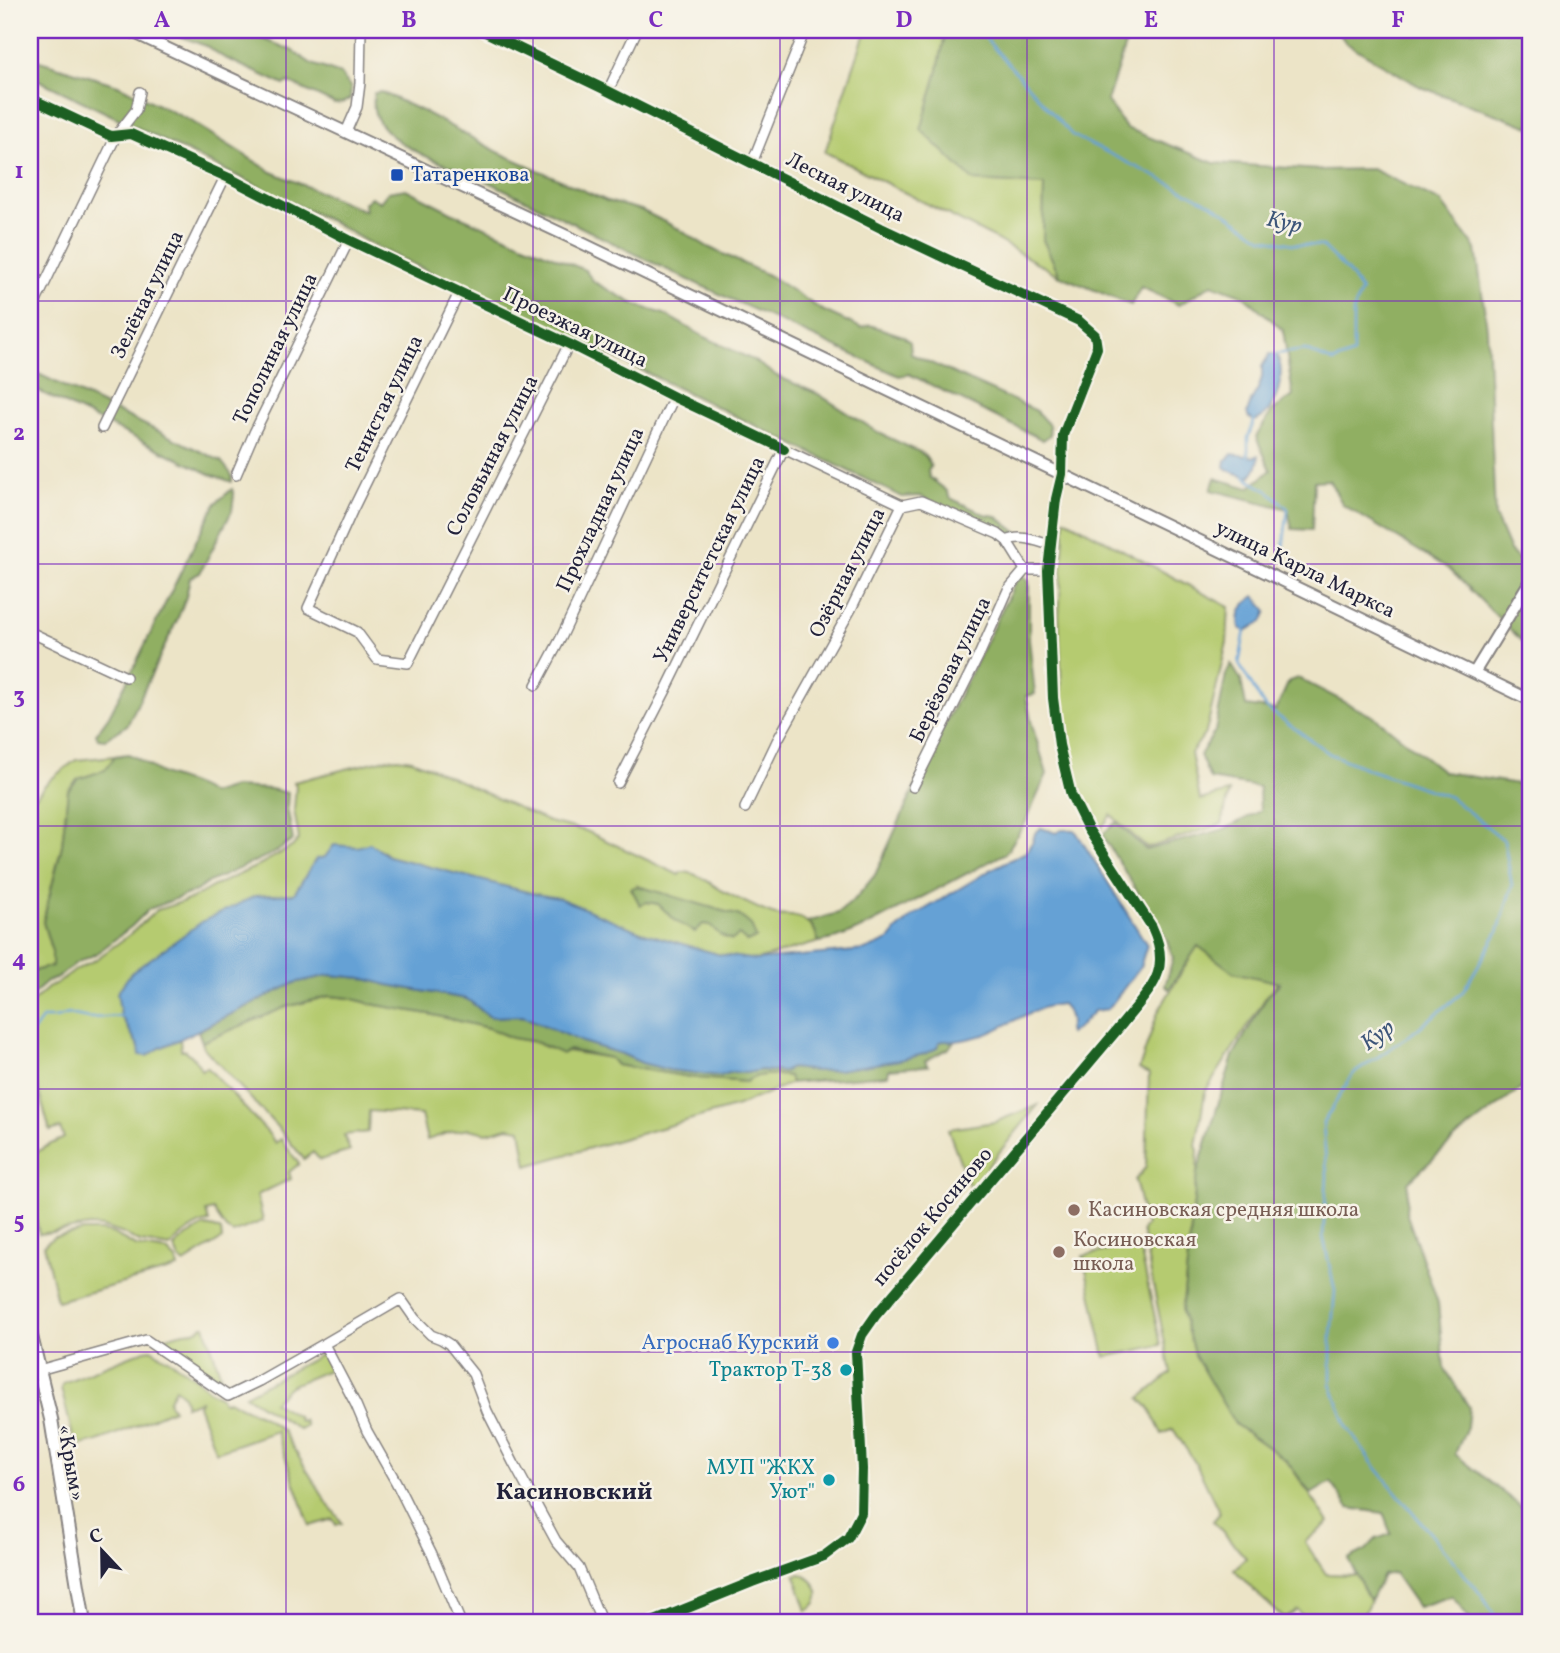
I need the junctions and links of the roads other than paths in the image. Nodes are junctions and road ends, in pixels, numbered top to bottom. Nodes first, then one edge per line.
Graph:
1 (128, 30) edge
2 (361, 30) edge
3 (481, 30) edge
4 (637, 30) edge
5 (805, 30) edge
6 (608, 91) junction
7 (140, 92) dead end
8 (30, 98) edge
9 (346, 132) junction
10 (116, 136) junction
11 (752, 163) junction
12 (225, 177) junction
13 (349, 240) junction
14 (459, 293) junction
15 (30, 314) edge
16 (569, 344) junction
17 (674, 397) junction
18 (102, 428) dead end
19 (785, 449) junction
20 (236, 474) dead end
21 (1062, 474) junction
22 (902, 505) junction
23 (1007, 541) junction
24 (1050, 545) junction
25 (1025, 570) junction
26 (1048, 570) junction
27 (1530, 581) edge
28 (449, 583) joint
29 (30, 632) edge
30 (1474, 673) junction
31 (125, 677) dead end
32 (536, 685) dead end
33 (1530, 700) edge
34 (618, 783) dead end
35 (913, 787) dead end
36 (745, 808) dead end
37 (30, 1332) edge
38 (324, 1345) junction
39 (30, 1352) edge
40 (39, 1370) junction
41 (77, 1623) edge
42 (85, 1623) edge
43 (461, 1623) edge
44 (602, 1623) edge
45 (650, 1623) edge

1 - 9 main road, улица Карла Маркса
2 - 9 street
3 - 6 street, Лесная улица
4 - 6 street
5 - 11 street
6 - 11 street, Лесная улица
7 - 10 street
8 - 10 street, Проезжая улица
9 - 21 main road, улица Карла Маркса
10 - 12 street, Проезжая улица
10 - 15 street
11 - 21 street, Лесная улица
12 - 13 street, Проезжая улица
12 - 18 street, Зелёная улица
13 - 14 street, Проезжая улица
13 - 20 street, Тополиная улица
14 - 16 street, Проезжая улица
14 - 28 street, Тенистая улица
16 - 17 street, Проезжая улица
16 - 28 street, Соловьиная улица
17 - 19 street, Проезжая улица
17 - 32 street, Прохладная улица
19 - 22 street, Университетская улица
19 - 34 street, Университетская улица
21 - 24 street, Лесная улица
21 - 30 main road, улица Карла Маркса
22 - 23 street, Озёрная улица
22 - 36 street, Озёрная улица
23 - 24 street
23 - 25 street
24 - 26 street, Лесная улица
25 - 26 street
25 - 35 street, Берёзовая улица
26 - 45 street, посёлок Косиново
27 - 30 main road
29 - 31 street
30 - 33 main road, улица Карла Маркса
37 - 40 highway
38 - 40 street
38 - 43 street
38 - 44 street
39 - 41 highway, «Крым»
40 - 42 highway

